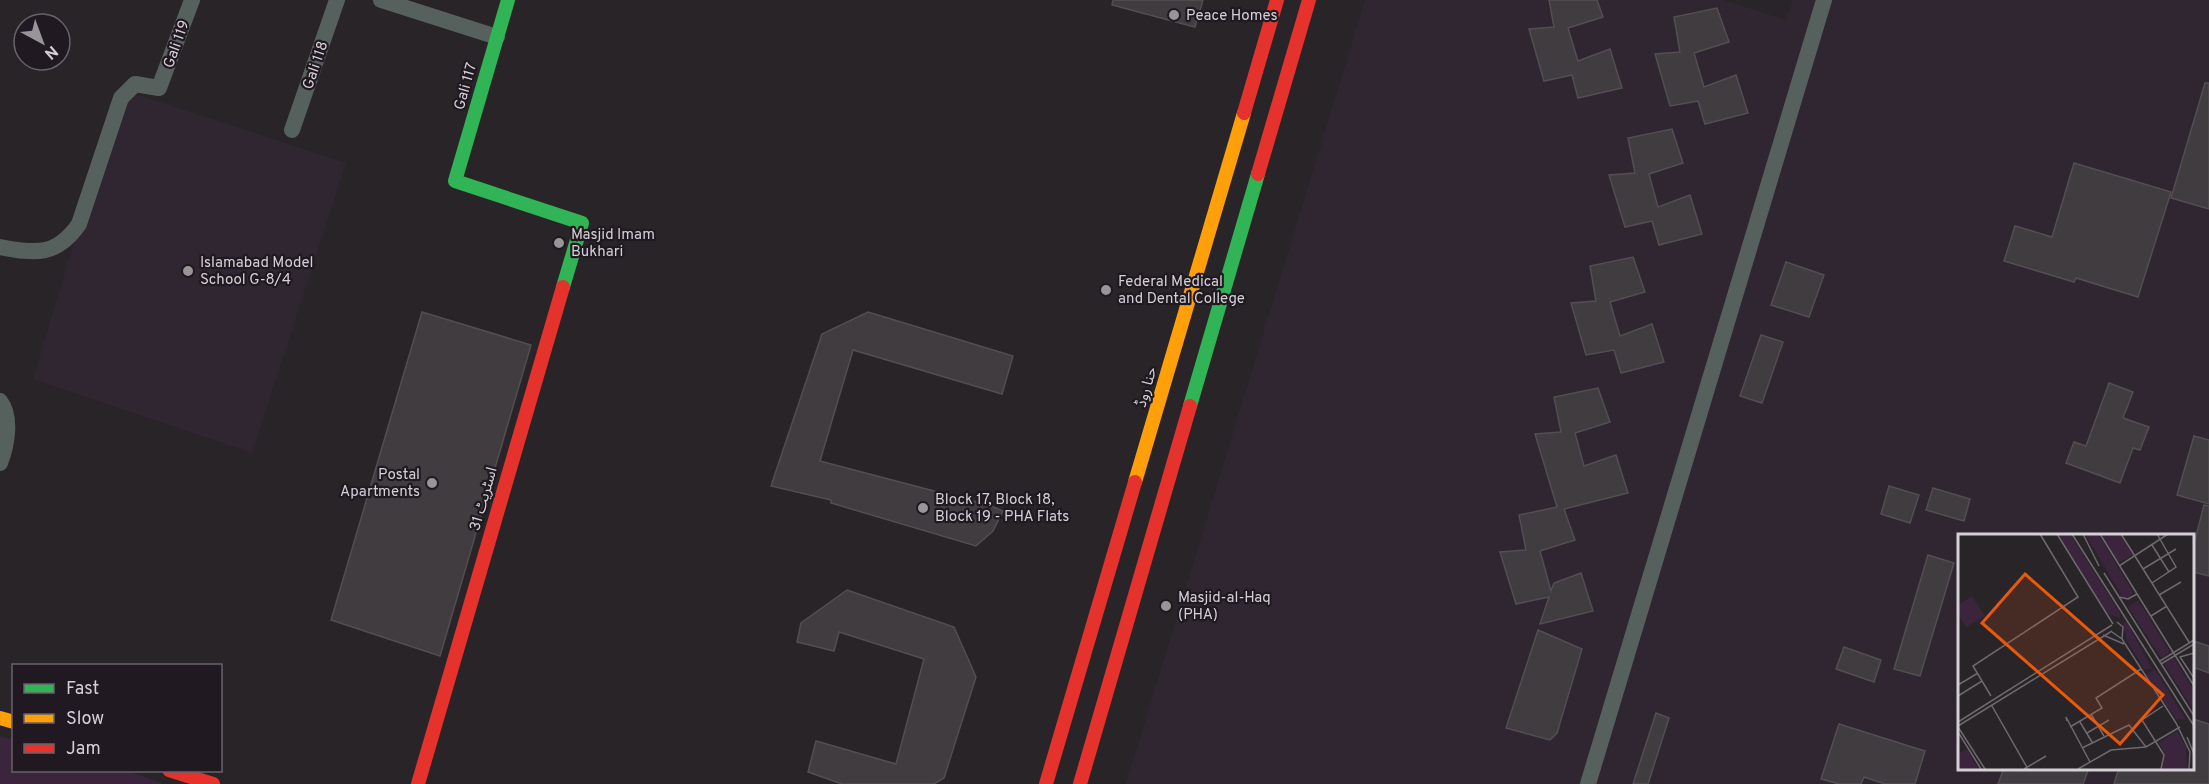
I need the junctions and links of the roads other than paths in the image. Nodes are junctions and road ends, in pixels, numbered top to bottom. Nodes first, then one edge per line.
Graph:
1 (192, 0) edge
2 (337, 0) edge
3 (381, 0) edge
4 (508, 0) edge
5 (1277, 0) edge
6 (1309, 0) edge
7 (1824, 0) edge
8 (496, 37) junction
9 (292, 130) dead end
10 (582, 224) joint
11 (0, 247) edge
12 (1217, 259) junction
13 (0, 401) edge
14 (0, 463) edge
15 (172, 772) edge
16 (213, 784) edge
17 (418, 784) edge
18 (1046, 784) edge
19 (1080, 784) edge
20 (1588, 784) edge

1 - 11 street, Gali 119
2 - 9 street, Gali 118
3 - 8 street
4 - 8 street, Gali 117
5 - 12 street, حنا روڈ
6 - 12 street, حنا روڈ
7 - 20 street
8 - 10 street, Gali 117
10 - 17 street, اسٹریٹ 31
12 - 18 street, حنا روڈ
12 - 19 street, حنا روڈ
13 - 14 street
15 - 16 street

